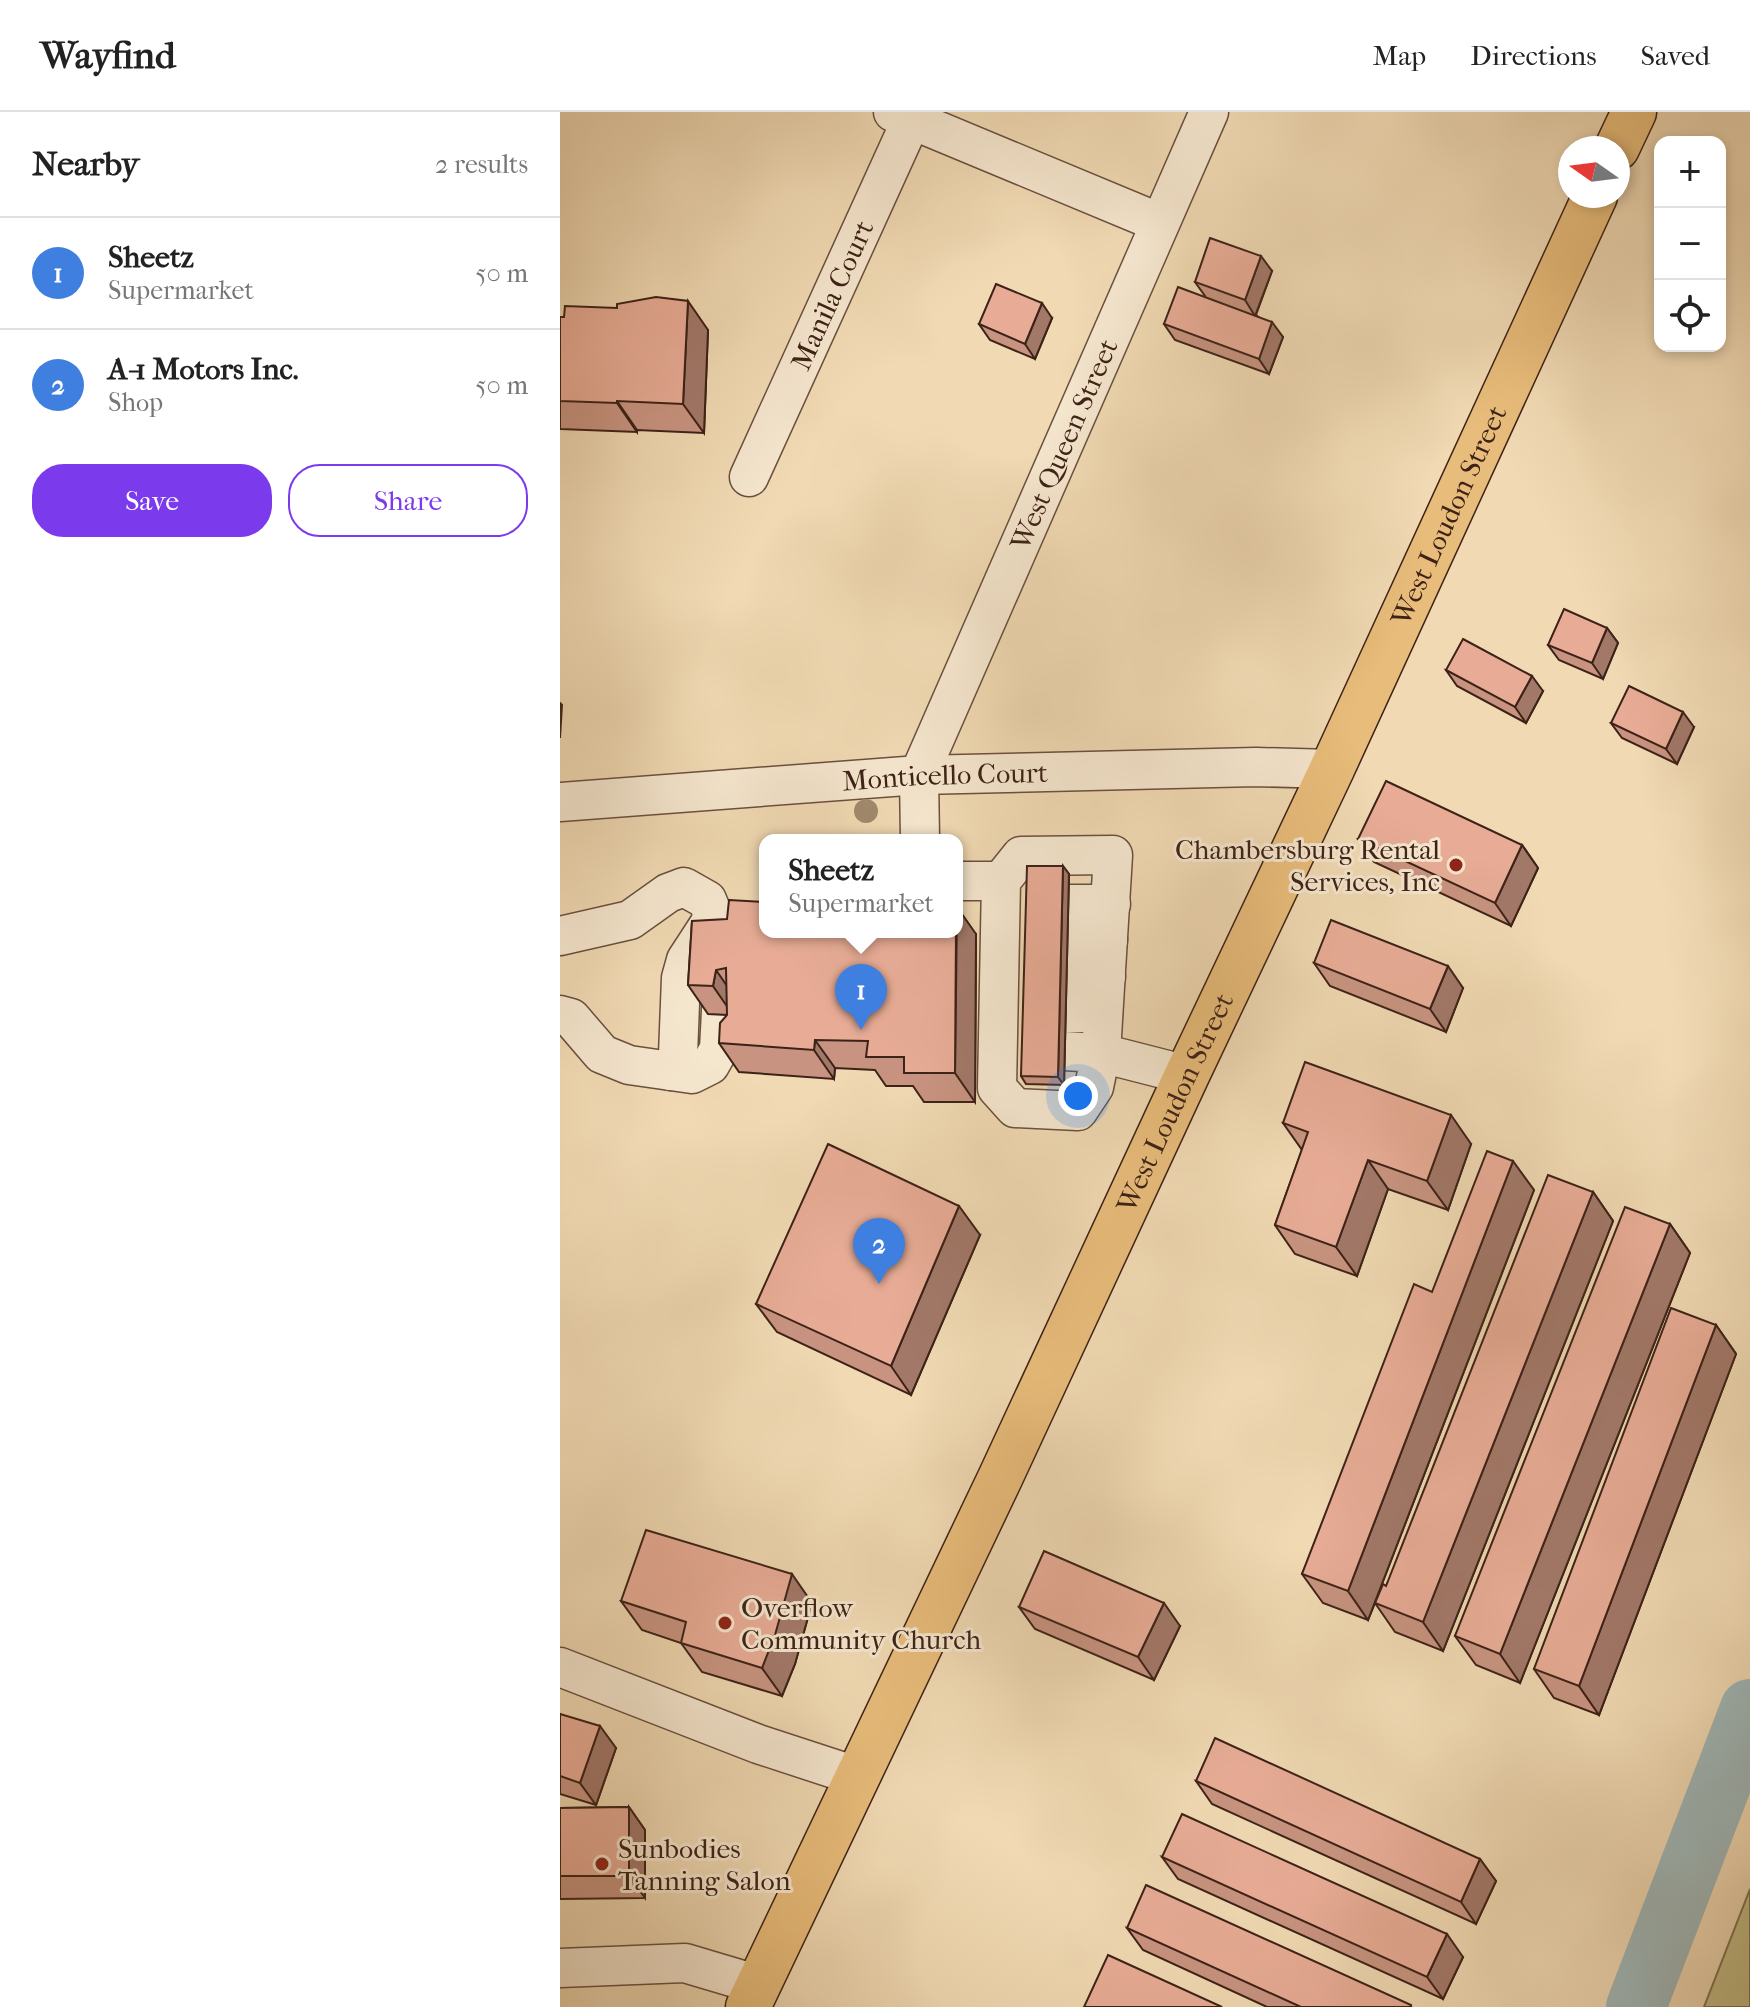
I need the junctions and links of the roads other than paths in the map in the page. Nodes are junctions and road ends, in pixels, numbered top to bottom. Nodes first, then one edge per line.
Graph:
1 (1209, 112) edge
2 (1634, 112) edge
3 (906, 115) edge
4 (1623, 136) edge
5 (1589, 208) edge
6 (1160, 223) junction
7 (749, 477) dead end
8 (1332, 769) junction
9 (919, 775) junction
10 (560, 802) edge
11 (920, 834) edge
12 (963, 887) edge
13 (560, 936) edge
14 (1030, 952) junction
15 (1107, 959) junction
16 (560, 1015) edge
17 (1048, 1051) junction
18 (1187, 1075) junction
19 (560, 1667) edge
20 (859, 1777) junction
21 (560, 1968) edge
22 (754, 1996) edge

1 - 6 street, West Queen Street
2 - 4 highway
3 - 6 street
3 - 7 street, Manila Court
5 - 8 highway, West Loudon Street
6 - 9 street, West Queen Street
8 - 9 street, Monticello Court
8 - 18 highway, West Loudon Street
9 - 10 street, Monticello Court
9 - 11 street
12 - 14 street
13 - 16 street
14 - 15 street
14 - 15 street
14 - 15 street
14 - 17 street
15 - 17 street
17 - 18 street
18 - 20 highway, West Loudon Street
19 - 20 street
20 - 22 highway, West Loudon Street
21 - 22 street

